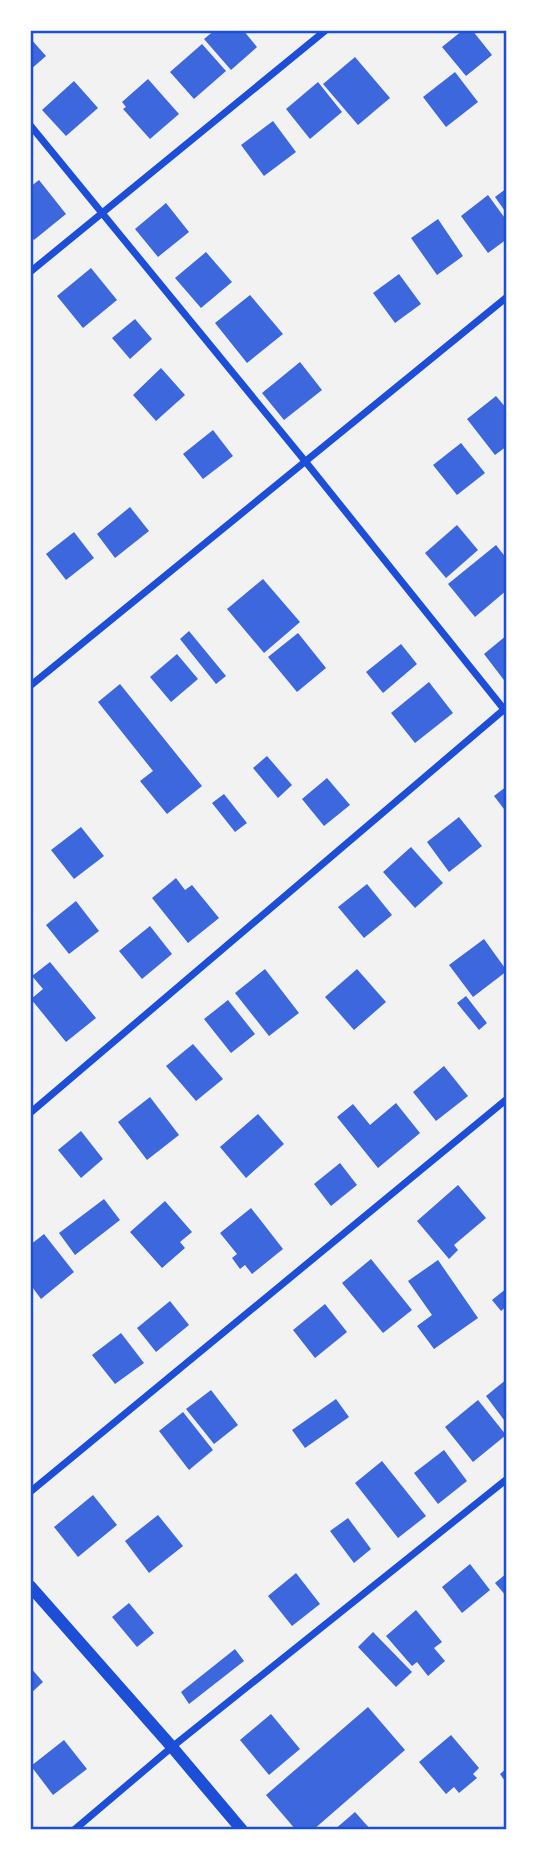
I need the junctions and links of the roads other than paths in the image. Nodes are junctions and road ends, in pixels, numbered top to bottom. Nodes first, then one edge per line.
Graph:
1 (326, 30) edge
2 (30, 125) edge
3 (101, 214) junction
4 (30, 272) edge
5 (507, 296) edge
6 (305, 461) junction
7 (30, 687) edge
8 (506, 709) edge
9 (507, 1099) edge
10 (30, 1113) edge
11 (507, 1479) edge
12 (30, 1492) edge
13 (30, 1586) edge
14 (173, 1746) junction
15 (74, 1830) edge
16 (242, 1830) edge

1 - 3 street
2 - 3 street
3 - 4 street
3 - 6 street
5 - 6 street
6 - 7 street
6 - 8 street
8 - 10 street
9 - 12 street
11 - 14 street
13 - 14 street
14 - 15 street
14 - 16 street

